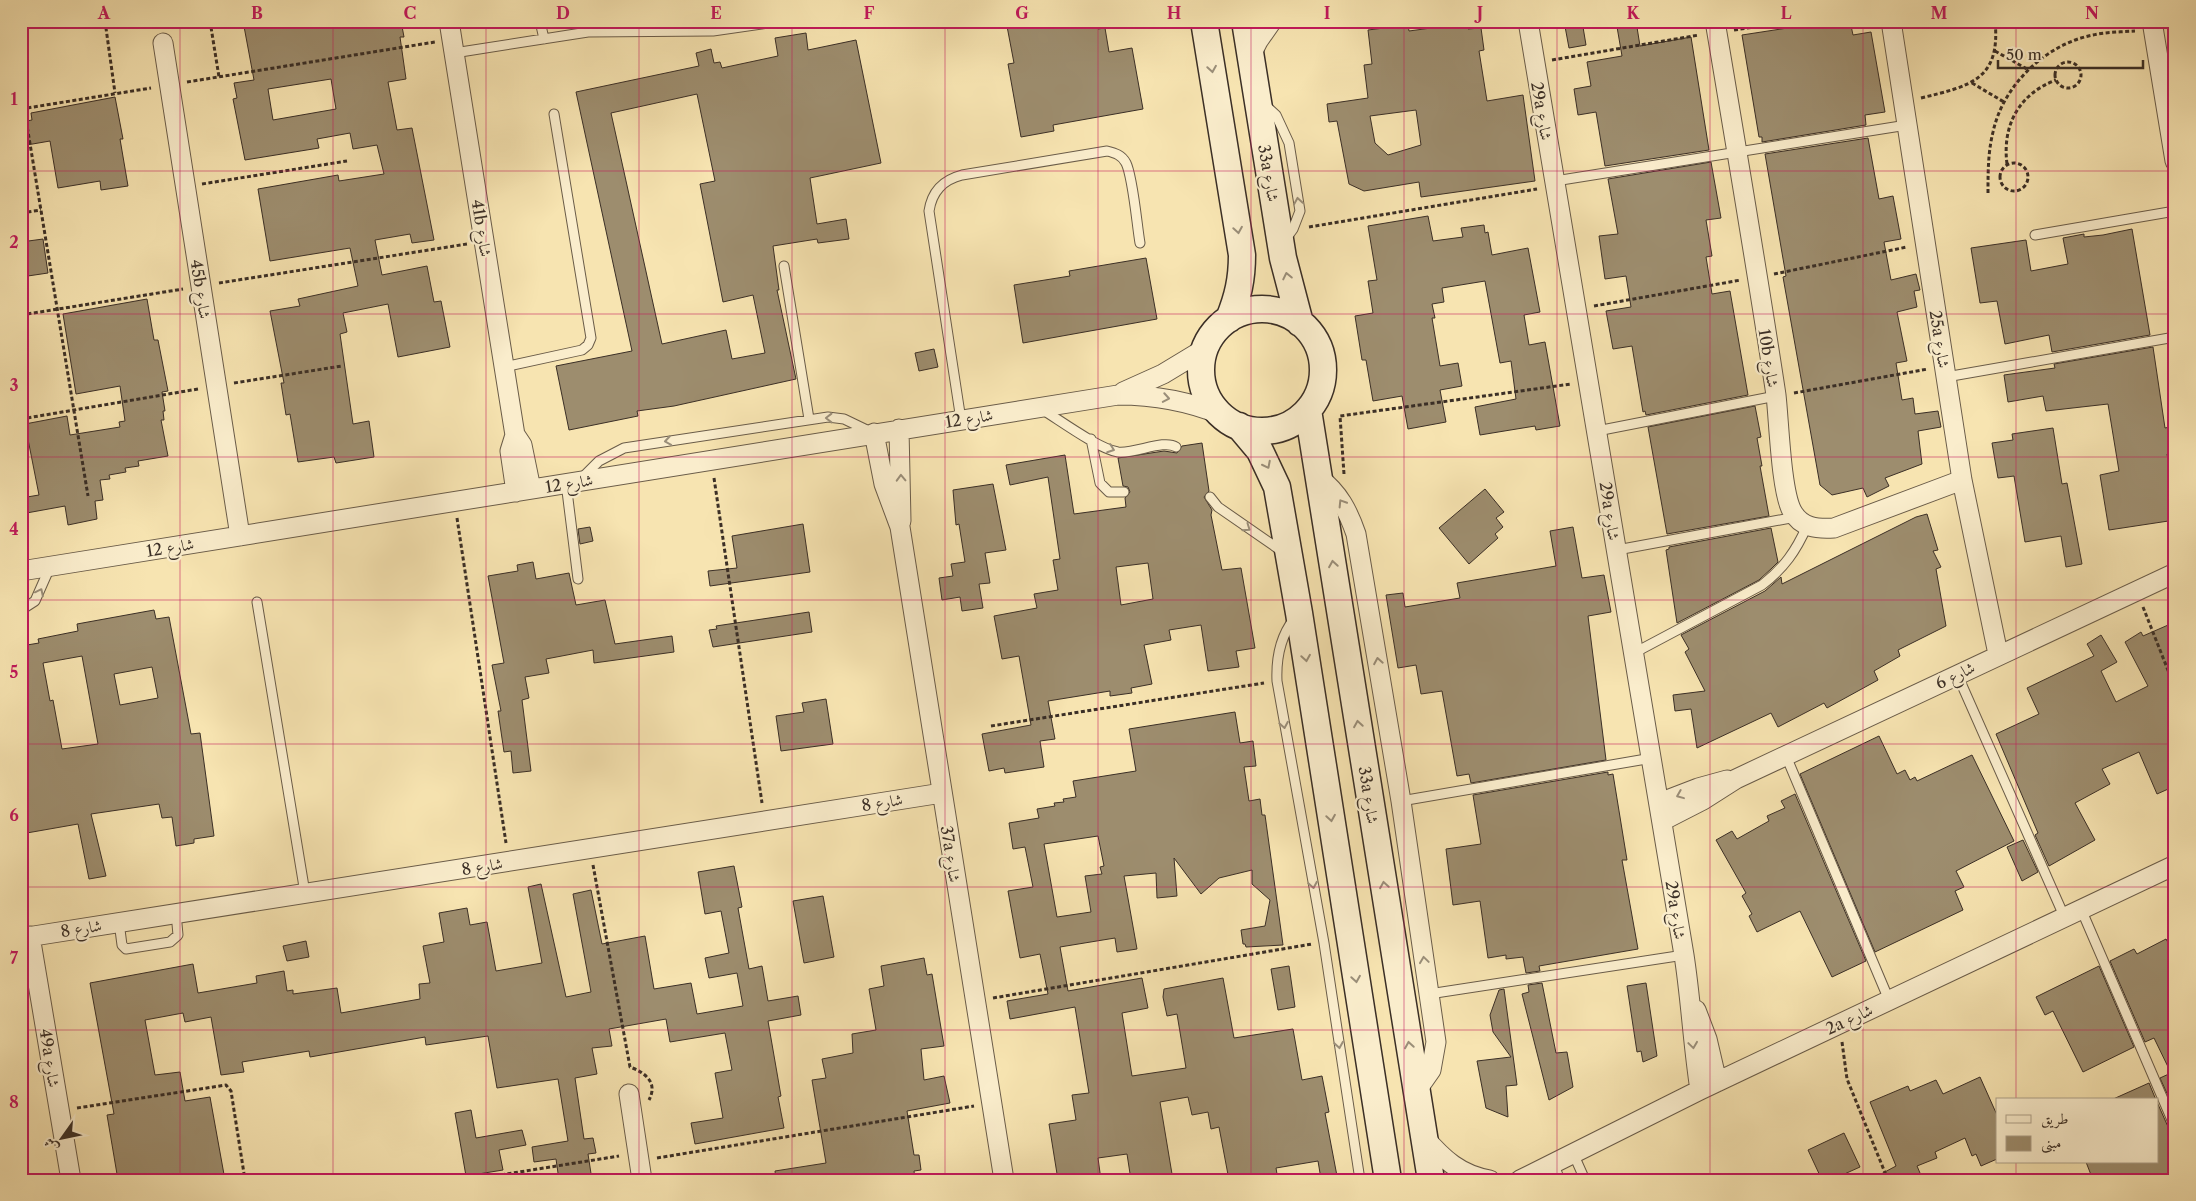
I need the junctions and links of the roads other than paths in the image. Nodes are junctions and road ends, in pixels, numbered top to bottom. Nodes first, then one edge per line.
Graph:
1 (540, 21) edge
2 (782, 21) edge
3 (1204, 21) edge
4 (1245, 21) edge
5 (1272, 21) edge
6 (1528, 21) edge
7 (1891, 21) edge
8 (2152, 25) edge
9 (1716, 27) edge
10 (451, 38) edge
11 (544, 39) junction
12 (163, 42) dead end
13 (1251, 55) junction
14 (554, 114) dead end
15 (1907, 125) junction
16 (1736, 152) junction
17 (2175, 160) edge
18 (1555, 184) junction
19 (2175, 210) edge
20 (2036, 235) dead end
21 (1140, 244) dead end
22 (784, 266) dead end
23 (1229, 319) junction
24 (1300, 323) junction
25 (2175, 337) edge
26 (1206, 348) junction
27 (504, 367) junction
28 (1945, 371) junction
29 (1118, 395) junction
30 (1776, 396) junction
31 (1038, 407) junction
32 (1308, 410) junction
33 (809, 419) junction
34 (961, 420) junction
35 (1230, 421) junction
36 (899, 429) junction
37 (1597, 431) junction
38 (874, 433) junction
39 (1091, 439) junction
40 (1176, 447) dead end
41 (1319, 478) junction
42 (1962, 480) junction
43 (573, 482) junction
44 (524, 490) junction
45 (1124, 492) dead end
46 (1210, 497) dead end
47 (1801, 522) junction
48 (900, 527) junction
49 (240, 536) junction
50 (1617, 550) junction
51 (1289, 557) junction
52 (50, 566) junction
53 (21, 571) edge
54 (2175, 573) edge
55 (578, 579) dead end
56 (257, 602) dead end
57 (21, 610) edge
58 (1299, 613) junction
59 (1634, 653) junction
60 (1998, 654) junction
61 (1957, 674) junction
62 (1786, 756) junction
63 (1652, 758) junction
64 (942, 793) junction
65 (1401, 801) junction
66 (1660, 812) junction
67 (2175, 865) edge
68 (305, 893) junction
69 (2073, 912) junction
70 (176, 913) junction
71 (119, 922) junction
72 (26, 937) edge
73 (1684, 955) junction
74 (1429, 994) junction
75 (1890, 1000) junction
76 (1361, 1008) junction
77 (1708, 1086) junction
78 (1416, 1090) junction
79 (630, 1101) road end
80 (2175, 1126) edge
81 (1424, 1137) junction
82 (1573, 1152) junction
83 (1557, 1171) edge
84 (1523, 1178) edge
85 (71, 1180) edge
86 (642, 1180) edge
87 (1004, 1180) edge
88 (1360, 1180) edge
89 (1388, 1180) edge
90 (1404, 1180) edge
91 (1431, 1180) edge
92 (1490, 1180) edge
93 (1506, 1180) edge
94 (1585, 1180) edge

1 - 11 lane
2 - 11 lane
3 -> 23 street
4 - 13 street, 33a شارع
5 - 13 street
6 - 18 street, 29a شارع
7 - 15 street, 25a شارع
8 - 17 street
9 - 16 street, 10b شارع
10 - 11 lane
10 - 27 street, 41b شارع
12 - 49 street, 45b شارع
24 -> 13 street, 33a شارع
14 - 27 lane
15 - 16 lane
15 - 28 street, 25a شارع
16 - 18 lane
16 - 30 street, 10b شارع
18 - 37 street, 29a شارع
19 - 20 lane
21 - 34 lane
22 - 33 lane
23 - 24 street
23 - 26 street
24 - 32 street
25 - 28 lane
26 - 29 street, شارع 12
26 - 35 street
27 - 44 street, 41b شارع
28 - 42 street, 25a شارع
29 - 31 street, شارع 12
29 -> 35 street, شارع 12
30 - 37 lane
30 - 47 street, 10b شارع
31 - 34 street, شارع 12
31 - 39 lane
32 - 35 street
32 - 41 street, 33a شارع
38 -> 33 lane
33 -> 43 lane
34 - 36 street, شارع 12
35 -> 51 street
36 - 38 street, شارع 12
48 -> 36 street, 37a شارع
37 - 50 street, 29a شارع
38 - 43 street, شارع 12
38 - 48 street, 37a شارع
39 -> 40 lane
39 - 45 lane
65 -> 41 street
78 -> 41 street, 33a شارع
42 - 47 street
42 - 60 street, 25a شارع
43 - 44 street, شارع 12
43 - 55 lane
44 - 49 street, شارع 12
46 -> 51 lane
47 - 50 lane
47 - 59 lane
48 - 64 street, 37a شارع
49 - 52 street, شارع 12
50 - 59 street, 29a شارع
51 - 58 street
52 - 53 street, شارع 12
57 -> 52 lane
54 - 60 street, شارع 6
56 - 68 lane
58 -> 76 street
58 -> 88 lane
59 - 63 street, 29a شارع
60 - 61 street, شارع 6
61 - 62 street, شارع 6
61 - 69 lane
62 - 66 street, شارع 6
62 - 75 lane
63 - 65 lane
63 - 66 street, 29a شارع
64 - 68 street, شارع 8
64 - 87 street, 37a شارع
74 -> 65 street
66 - 73 street, 29a شارع
67 - 69 street, 2a شارع
68 - 70 street, شارع 8
69 - 75 street, 2a شارع
69 - 80 lane
70 - 71 street, شارع 8
70 - 71 lane
71 - 72 street, شارع 8
72 - 85 street, 49a شارع
73 - 74 lane
73 - 77 street, 29a شارع
74 - 78 street
75 - 77 street, 2a شارع
76 - 89 street
76 - 90 street
77 - 82 street, 2a شارع
78 - 81 street, 33a شارع
79 - 86 street
81 - 91 street, 33a شارع
81 - 92 street
82 - 83 street, 2a شارع
82 - 94 lane
83 - 84 street, 2a شارع
84 - 93 street, 2a شارع

